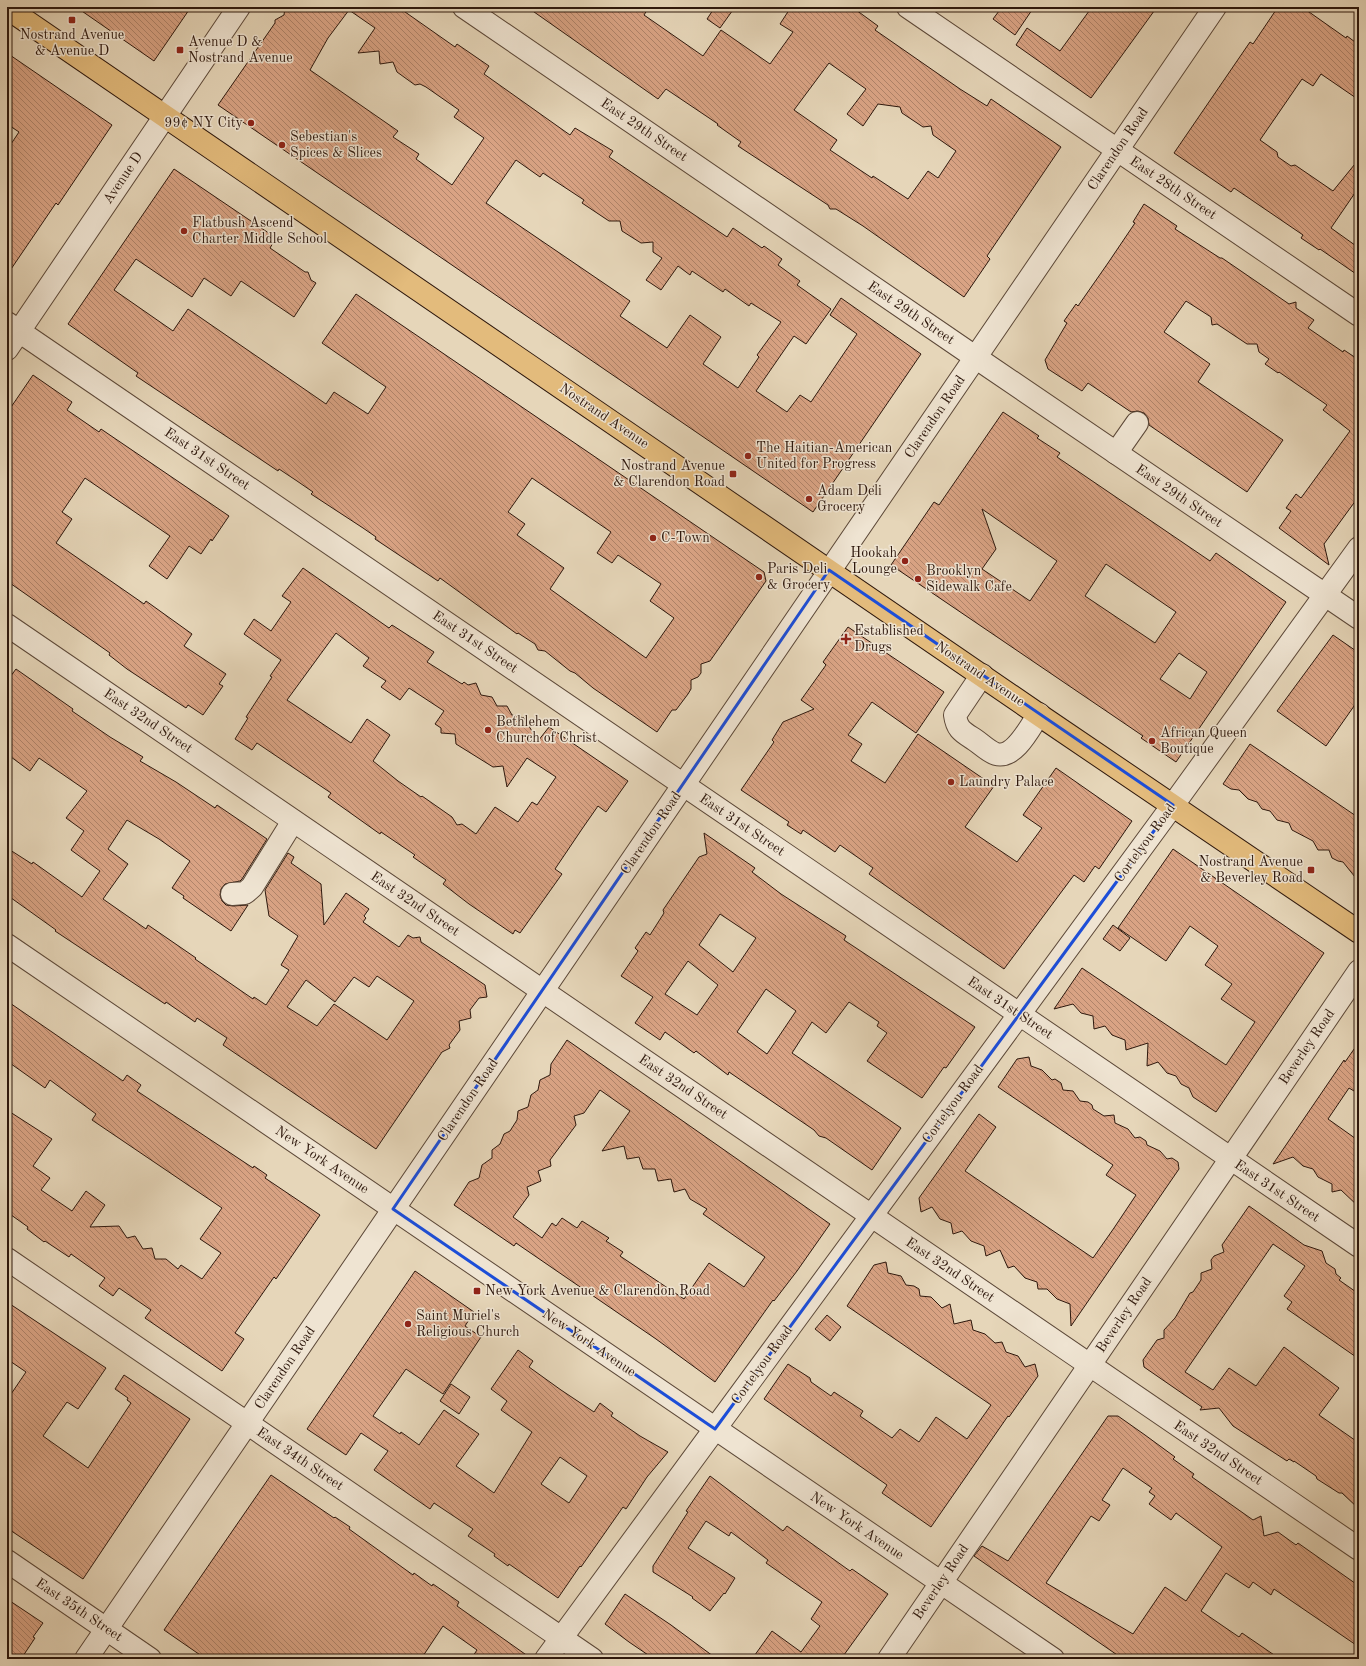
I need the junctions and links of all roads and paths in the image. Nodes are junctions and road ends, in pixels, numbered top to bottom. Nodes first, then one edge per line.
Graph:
1 (239, 7) edge
2 (464, 7) edge
3 (908, 7) edge
4 (1215, 7) edge
5 (7, 8) edge
6 (165, 116) junction
7 (1117, 150) junction
8 (1359, 315) edge
9 (13, 327) edge
10 (7, 349) edge
11 (975, 357) junction
12 (1137, 423) dead end
13 (1116, 453) junction
14 (1359, 548) edge
15 (830, 570) junction
16 (1326, 595) junction
17 (1359, 618) edge
18 (7, 625) edge
19 (982, 676) junction
20 (1039, 714) junction
21 (683, 785) junction
22 (1173, 805) junction
23 (293, 821) junction
24 (232, 894) dead end
25 (1359, 932) edge
26 (7, 945) edge
27 (1359, 971) edge
28 (542, 991) junction
29 (1019, 1015) junction
30 (1231, 1159) junction
31 (393, 1209) junction
32 (871, 1216) junction
33 (1359, 1246) edge
34 (7, 1259) edge
35 (1090, 1365) junction
36 (247, 1423) junction
37 (715, 1429) junction
38 (1359, 1549) edge
39 (7, 1561) edge
40 (941, 1583) junction
41 (107, 1629) junction
42 (562, 1638) junction
43 (86, 1659) edge
44 (150, 1659) edge
45 (546, 1659) edge
46 (592, 1659) edge
47 (889, 1659) edge
48 (1053, 1659) edge

1 - 6 street, Avenue D
2 - 11 street, East 29th Street
3 - 7 street, East 28th Street
4 - 7 street, Clarendon Road
5 - 6 main road, Nostrand Avenue
6 - 9 street, Avenue D
6 - 15 main road, Nostrand Avenue
7 - 8 street, East 28th Street
7 - 11 street, Clarendon Road
9 - 10 street, Avenue D
9 - 21 street, East 31st Street
11 - 13 street, East 29th Street
11 - 15 street, Clarendon Road
12 - 13 street
13 - 16 street, East 29th Street
14 - 16 street, Cortelyou Road
15 - 19 main road, Nostrand Avenue
15 - 21 street, Clarendon Road
16 - 17 street, East 29th Street
16 - 22 street, Cortelyou Road
18 - 23 street, East 32nd Street
19 - 20 main road, Nostrand Avenue
19 - 20 street
20 - 22 main road, Nostrand Avenue
21 - 28 street, Clarendon Road
21 - 29 street, East 31st Street
22 - 25 main road, Nostrand Avenue
22 - 29 street, Cortelyou Road
23 - 24 street
23 - 28 street, East 32nd Street
26 - 31 street, New York Avenue
27 - 30 street, Beverley Road
28 - 31 street, Clarendon Road
28 - 32 street, East 32nd Street
29 - 30 street, East 31st Street
29 - 32 street, Cortelyou Road
30 - 33 street, East 31st Street
30 - 35 street, Beverley Road
31 - 36 street, Clarendon Road
31 - 37 street, New York Avenue
32 - 35 street, East 32nd Street
32 - 37 street, Cortelyou Road
34 - 36 street, East 34th Street
35 - 38 street, East 32nd Street
35 - 40 street, Beverley Road
36 - 41 street, Clarendon Road
36 - 42 street, East 34th Street
37 - 40 street, New York Avenue
37 - 42 street, Cortelyou Road
39 - 41 street, East 35th Street
40 - 47 street, Beverley Road
40 - 48 street, New York Avenue
41 - 43 street, Clarendon Road
41 - 44 street, East 35th Street
42 - 45 street, Cortelyou Road
42 - 46 street, East 34th Street

